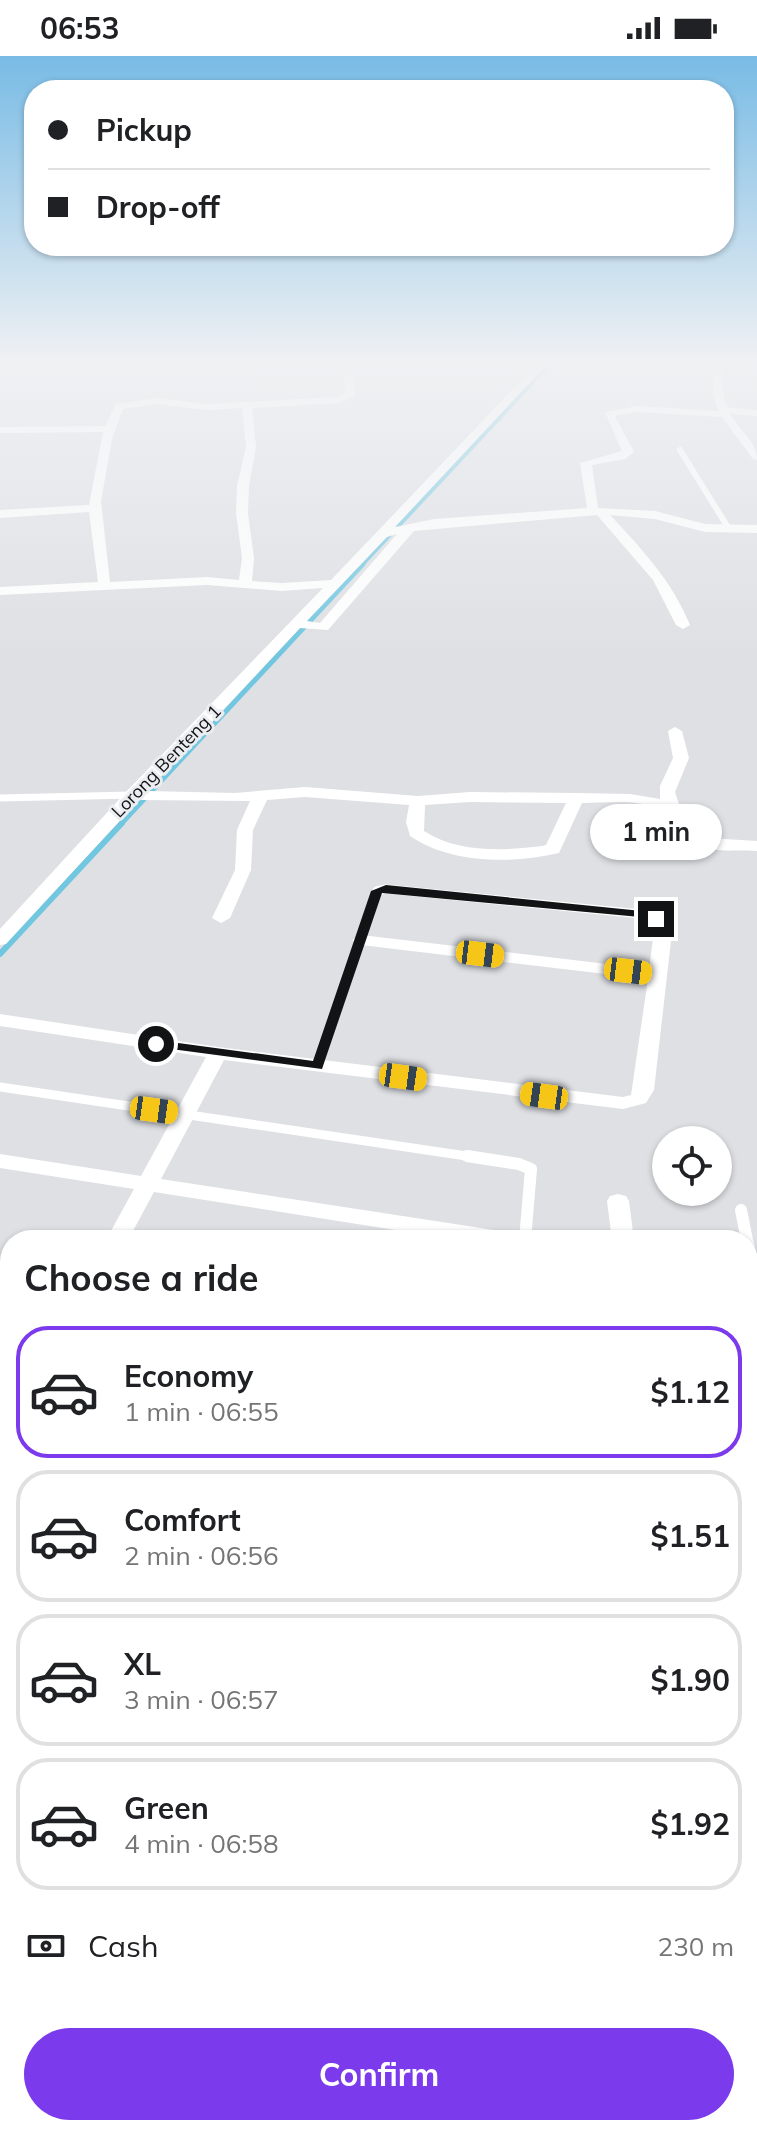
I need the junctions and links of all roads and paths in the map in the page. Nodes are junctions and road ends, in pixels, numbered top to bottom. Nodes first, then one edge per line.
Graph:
1 (102, 461) edge
2 (248, 461) edge
3 (452, 461) edge
4 (598, 461) edge
5 (687, 461) edge
6 (94, 508) junction
7 (596, 512) junction
8 (0, 514) edge
9 (410, 526) junction
10 (729, 529) junction
11 (757, 529) edge
12 (384, 534) junction
13 (245, 583) junction
14 (333, 584) junction
15 (104, 586) junction
16 (0, 591) edge
17 (303, 625) junction
18 (683, 625) dead end
19 (675, 731) dead end
20 (137, 795) junction
21 (261, 796) junction
22 (0, 798) edge
23 (576, 798) junction
24 (418, 801) junction
25 (672, 809) junction
26 (757, 846) edge
27 (221, 918) dead end
28 (663, 932) joint
29 (0, 940) edge
30 (361, 940) junction
31 (658, 975) junction
32 (0, 1020) edge
33 (218, 1053) junction
34 (318, 1066) junction
35 (0, 1087) edge
36 (185, 1115) junction
37 (0, 1161) edge
38 (147, 1184) junction
39 (618, 1201) dead end
40 (741, 1210) dead end
41 (122, 1230) edge
42 (443, 1230) edge
43 (526, 1230) edge
44 (622, 1230) edge
45 (746, 1230) edge

1 - 6 street
2 - 13 street
3 - 12 street, Lorong Benteng 1
4 - 7 street
5 - 10 lane
6 - 8 street
6 - 15 street
7 - 9 street
7 - 10 street
7 - 18 street
9 - 12 street
9 - 17 street
10 - 11 street
12 - 14 street, Lorong Benteng 1
13 - 14 street
13 - 15 street
14 - 17 street, Lorong Benteng 1
15 - 16 street
17 - 20 street, Lorong Benteng 1
19 - 25 street
20 - 21 street
20 - 22 lane
20 - 29 street, Lorong Benteng 1
21 - 24 street
21 - 27 street
23 - 24 street
23 - 24 street
23 - 25 street
25 - 26 street
28 - 30 lane
28 - 31 street
30 - 31 street
30 - 34 lane
31 - 34 street
32 - 33 street
33 - 34 street
33 - 36 street
35 - 36 lane
36 - 38 street
36 - 43 lane
37 - 38 street
38 - 41 street
38 - 42 street
39 - 44 street
40 - 45 lane

